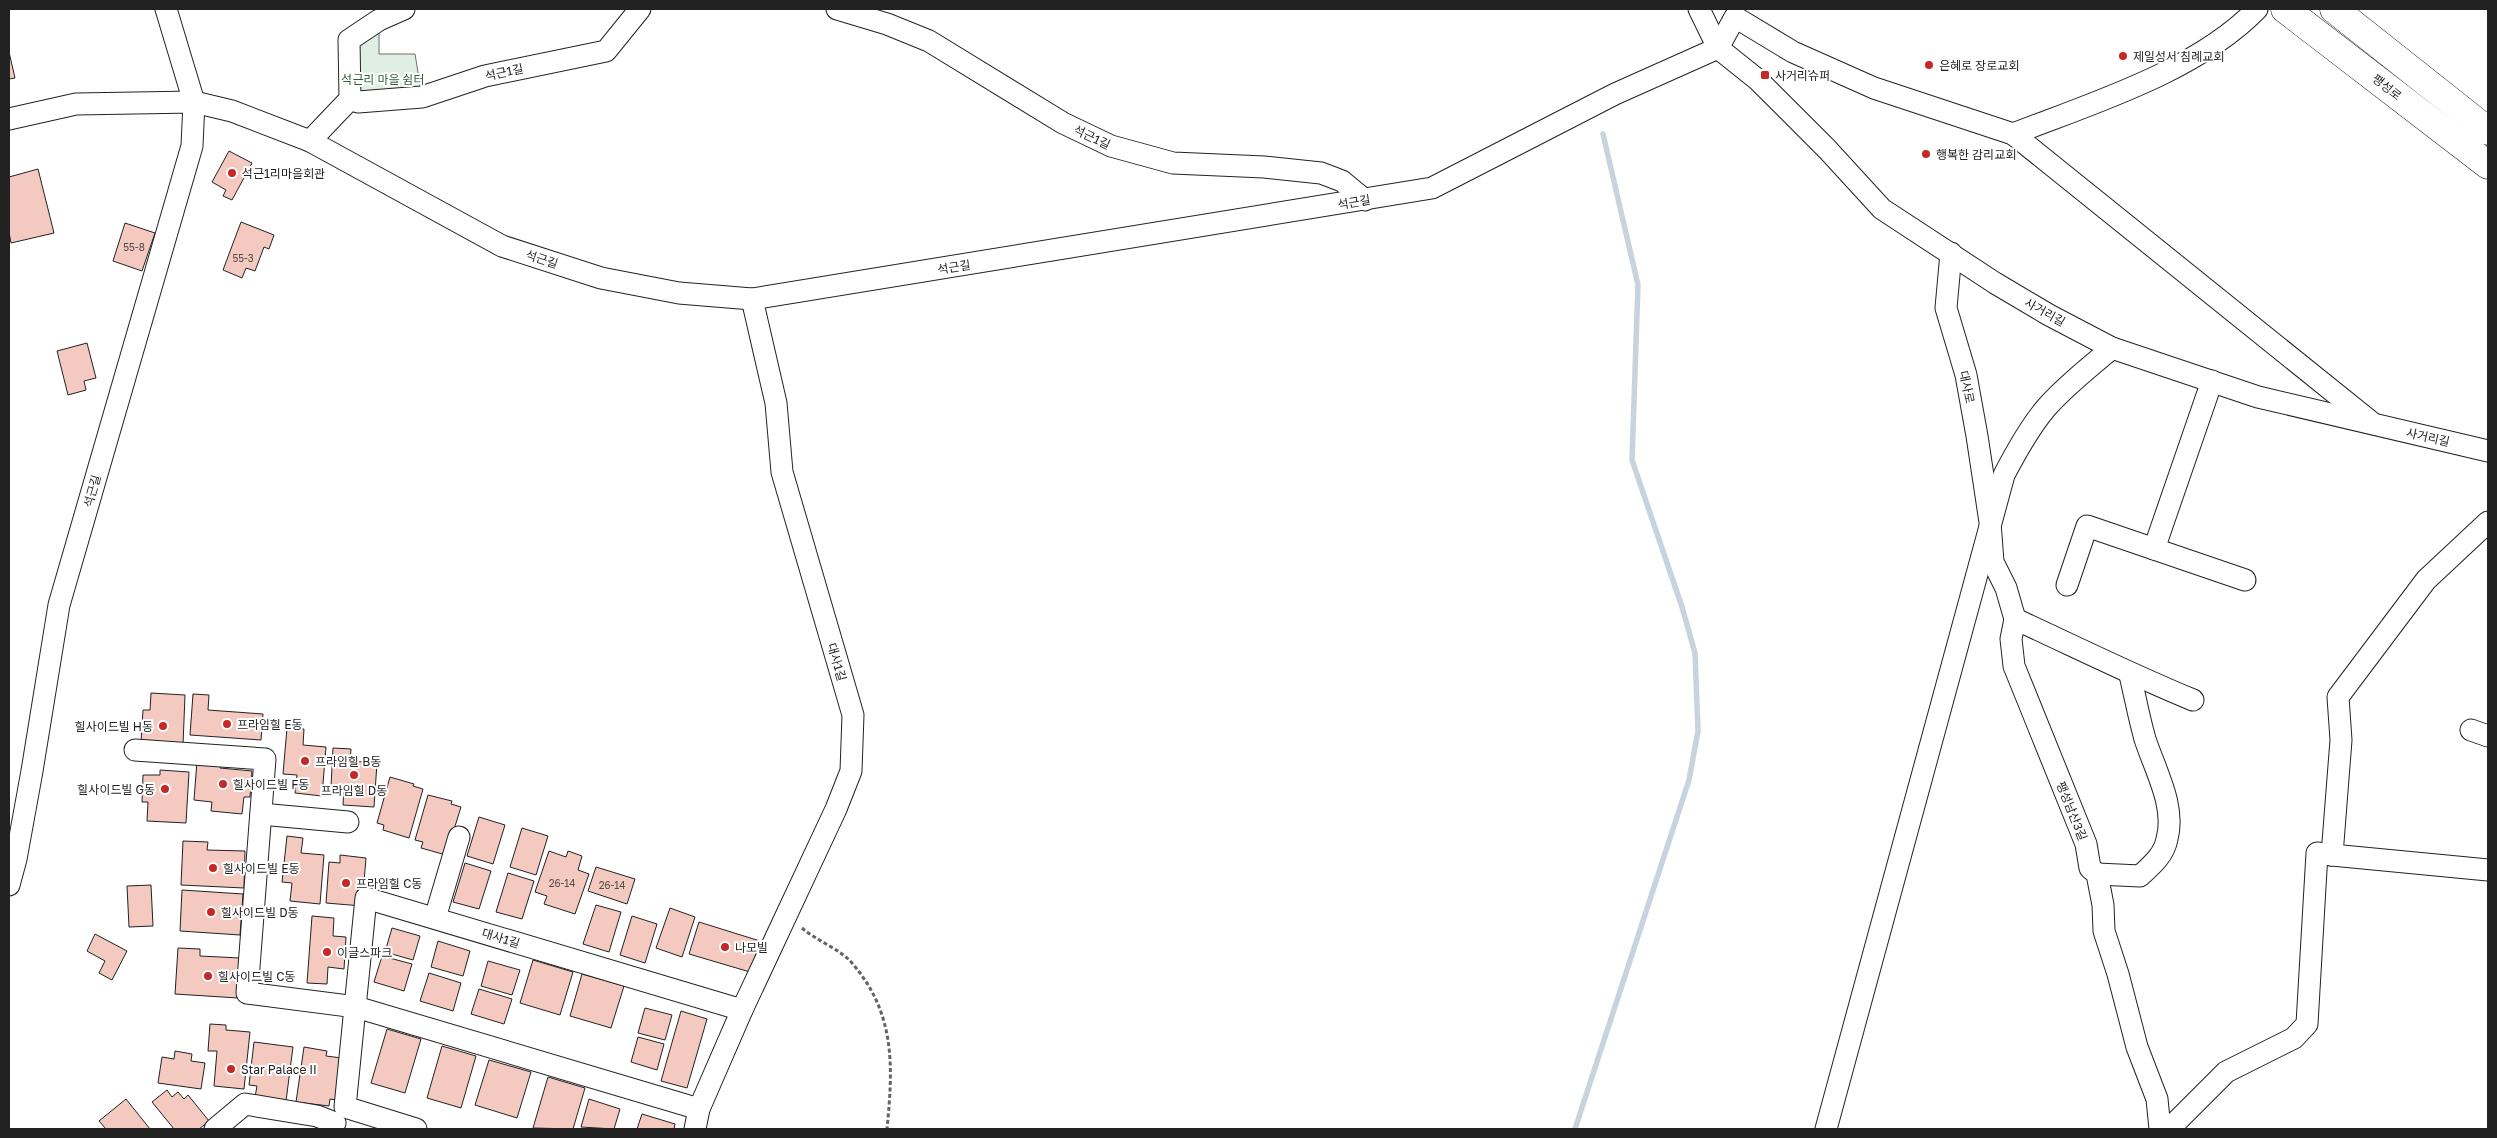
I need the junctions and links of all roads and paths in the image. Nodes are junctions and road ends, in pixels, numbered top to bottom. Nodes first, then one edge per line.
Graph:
1 (166, 9) edge
2 (404, 9) edge
3 (640, 9) edge
4 (837, 9) edge
5 (1699, 9) edge
6 (2257, 9) edge
7 (2285, 9) edge
8 (2334, 9) edge
9 (1718, 48) junction
10 (350, 99) junction
11 (194, 102) junction
12 (9, 119) edge
13 (2488, 131) edge
14 (2013, 134) junction
15 (310, 141) junction
16 (2488, 165) edge
17 (1365, 200) junction
18 (1952, 253) junction
19 (752, 299) junction
20 (2112, 348) junction
21 (2212, 381) junction
22 (2373, 423) junction
23 (2488, 451) edge
24 (1990, 522) junction
25 (2488, 522) edge
26 (2154, 549) junction
27 (2246, 580) dead end
28 (2067, 585) dead end
29 (2015, 619) junction
30 (2130, 675) junction
31 (2193, 700) dead end
32 (135, 750) dead end
33 (261, 814) junction
34 (348, 822) dead end
35 (459, 837) dead end
36 (2332, 855) junction
37 (2488, 870) edge
38 (2097, 874) junction
39 (9, 885) edge
40 (787, 914) junction
41 (434, 918) junction
42 (356, 1007) junction
43 (742, 1010) junction
44 (697, 1119) edge
45 (338, 1120) edge
46 (214, 1129) edge
47 (416, 1129) edge
48 (887, 1129) edge
49 (1826, 1129) edge
50 (2160, 1129) edge
51 (2169, 1129) edge

1 - 11 street
2 - 10 street
3 - 10 street, 석근1길
4 - 17 street, 석근1길
5 - 9 street, 사거리길
6 - 14 street
7 - 16 main road, 팽성로
8 - 13 main road
9 - 14 street
9 - 17 street, 석근길
9 - 18 street, 사거리길
10 - 15 street
11 - 12 street, 석근길
11 - 15 street, 석근길
11 - 39 street, 석근길
14 - 22 street
15 - 19 street, 석근길
17 - 19 street, 석근길
18 - 20 street, 사거리길
18 - 24 street, 대사로
19 - 40 street, 대사1길
20 - 21 street, 사거리길
20 - 24 street
21 - 22 street, 사거리길
21 - 26 street
22 - 23 street, 사거리길
24 - 29 street, 팽성남산3길
24 - 49 street
25 - 36 street
26 - 27 street
26 - 28 street
29 - 30 street
29 - 38 street, 팽성남산3길
30 - 31 street
30 - 38 street
32 - 33 street, 대사1길
33 - 34 street
33 - 42 street, 대사1길
35 - 41 street
36 - 37 street
36 - 51 street
38 - 50 street, 팽성남산3길
40 - 43 street, 대사1길
40 - 48 path
41 - 42 street, 대사1길
41 - 43 street, 대사1길
42 - 44 street, 대사1길
42 - 45 street, 대사1길
43 - 44 street, 대사1길
45 - 46 street
45 - 47 street

